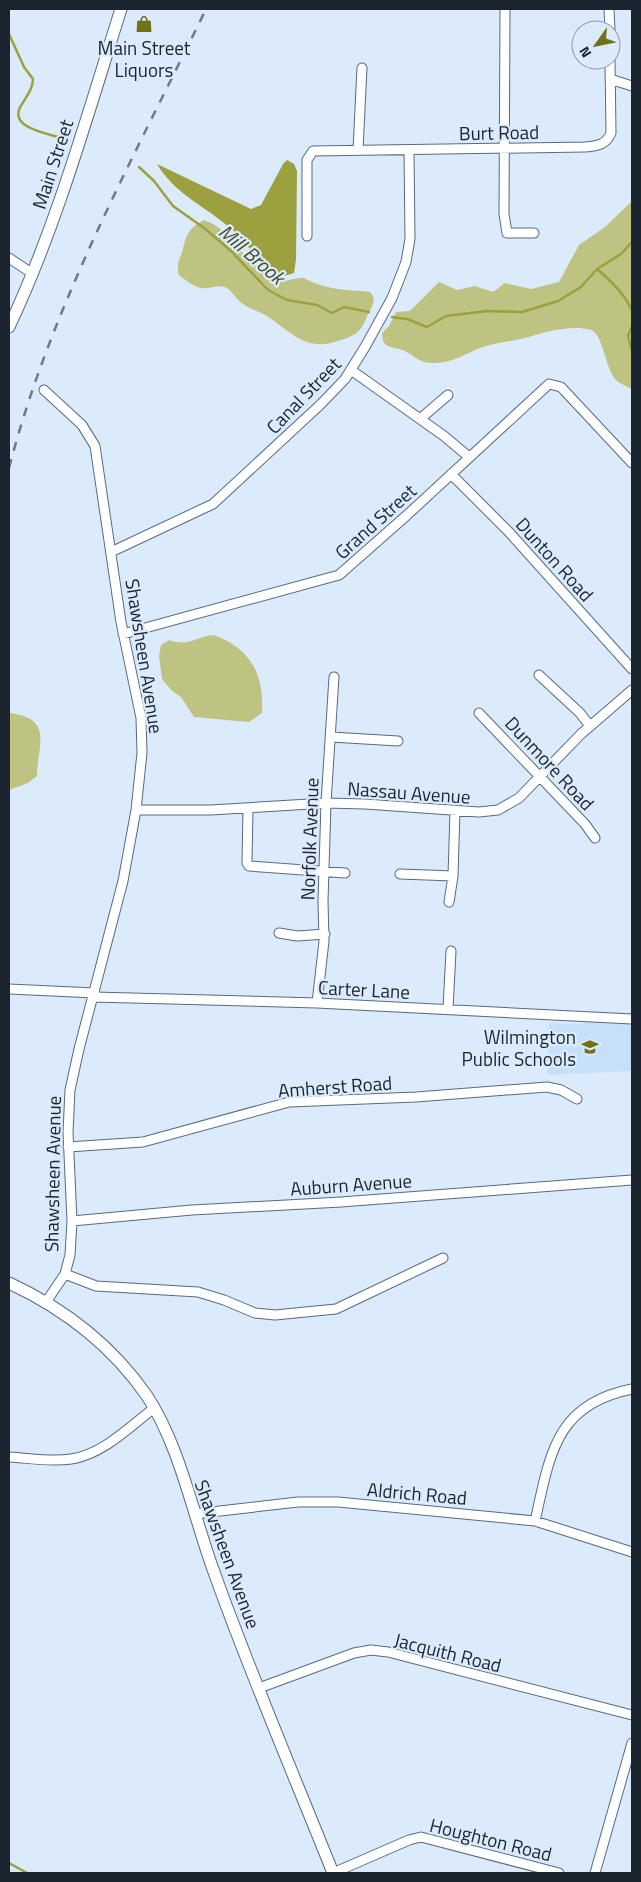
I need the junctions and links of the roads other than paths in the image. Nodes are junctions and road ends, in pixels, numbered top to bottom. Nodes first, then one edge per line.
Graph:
1 (122, 9) edge
2 (506, 9) edge
3 (362, 68) dead end
4 (610, 70) edge
5 (610, 79) junction
6 (632, 86) edge
7 (504, 147) junction
8 (358, 150) junction
9 (409, 150) junction
10 (534, 233) dead end
11 (307, 236) dead end
12 (9, 258) edge
13 (33, 274) junction
14 (9, 327) edge
15 (351, 370) junction
16 (44, 390) dead end
17 (448, 395) dead end
18 (420, 419) junction
19 (469, 457) junction
20 (632, 463) edge
21 (451, 474) junction
22 (111, 552) junction
23 (123, 634) junction
24 (632, 669) edge
25 (539, 675) dead end
26 (334, 677) dead end
27 (632, 690) edge
28 (478, 713) dead end
29 (590, 726) junction
30 (330, 737) junction
31 (398, 741) dead end
32 (541, 776) junction
33 (326, 803) junction
34 (248, 809) junction
35 (136, 810) junction
36 (455, 811) junction
37 (595, 838) dead end
38 (324, 872) junction
39 (345, 873) dead end
40 (400, 874) dead end
41 (454, 876) junction
42 (449, 902) dead end
43 (280, 933) dead end
44 (325, 934) junction
45 (451, 951) dead end
46 (9, 989) edge
47 (94, 995) junction
48 (317, 1003) junction
49 (448, 1010) junction
50 (632, 1019) edge
51 (577, 1098) dead end
52 (68, 1148) junction
53 (632, 1180) edge
54 (72, 1221) junction
55 (443, 1258) dead end
56 (65, 1274) junction
57 (9, 1283) edge
58 (46, 1302) junction
59 (632, 1389) edge
60 (154, 1408) junction
61 (9, 1457) edge
62 (194, 1514) junction
63 (535, 1521) junction
64 (632, 1552) edge
65 (258, 1688) junction
66 (632, 1715) edge
67 (632, 1743) edge
68 (333, 1873) edge
69 (559, 1873) edge
70 (595, 1873) edge

1 - 13 main road, Main Street
2 - 7 street
3 - 8 street
4 - 5 street, Burt Road
5 - 6 street
5 - 7 street, Burt Road
7 - 9 street, Burt Road
7 - 10 street
8 - 9 street, Burt Road
8 - 11 street, Burt Road
9 - 15 street, Canal Street
12 - 13 street
13 - 14 main road, Main Street
15 - 18 street
15 - 22 street, Canal Street
16 - 22 street, Shawsheen Avenue
17 - 18 street
18 - 19 street
19 - 20 street, Grand Street
19 - 21 street, Grand Street
21 - 23 street, Grand Street
21 - 24 street, Dunton Road
22 - 23 street, Shawsheen Avenue
23 - 35 street, Shawsheen Avenue
25 - 29 street
26 - 30 street, Norfolk Avenue
27 - 29 street, Nassau Avenue
28 - 32 street, Dunmore Road
29 - 32 street, Nassau Avenue
30 - 31 street
30 - 33 street, Norfolk Avenue
32 - 36 street, Nassau Avenue
32 - 37 street, Dunmore Road
33 - 34 street, Nassau Avenue
33 - 36 street, Nassau Avenue
33 - 38 street, Norfolk Avenue
34 - 35 street, Nassau Avenue
34 - 38 street
35 - 47 street, Shawsheen Avenue
36 - 41 street
38 - 39 street
38 - 44 street, Norfolk Avenue
40 - 41 street
41 - 42 street
43 - 44 street
44 - 48 street, Norfolk Avenue
45 - 49 street
46 - 47 street, Carter Lane
47 - 48 street, Carter Lane
47 - 52 street, Shawsheen Avenue
48 - 49 street, Carter Lane
49 - 50 street, Carter Lane
51 - 52 street, Amherst Road
52 - 54 street, Shawsheen Avenue
53 - 54 street, Auburn Avenue
54 - 56 street, Shawsheen Avenue
55 - 56 street
56 - 58 street, Shawsheen Avenue
57 - 58 main road
58 - 60 main road, Shawsheen Avenue
59 - 63 street
60 - 61 street
60 - 62 main road, Shawsheen Avenue
62 - 63 street, Aldrich Road
62 - 65 main road, Shawsheen Avenue
63 - 64 street, Aldrich Road
65 - 66 street, Jacquith Road
65 - 68 main road, Shawsheen Avenue
67 - 70 street
68 - 69 street, Houghton Road

